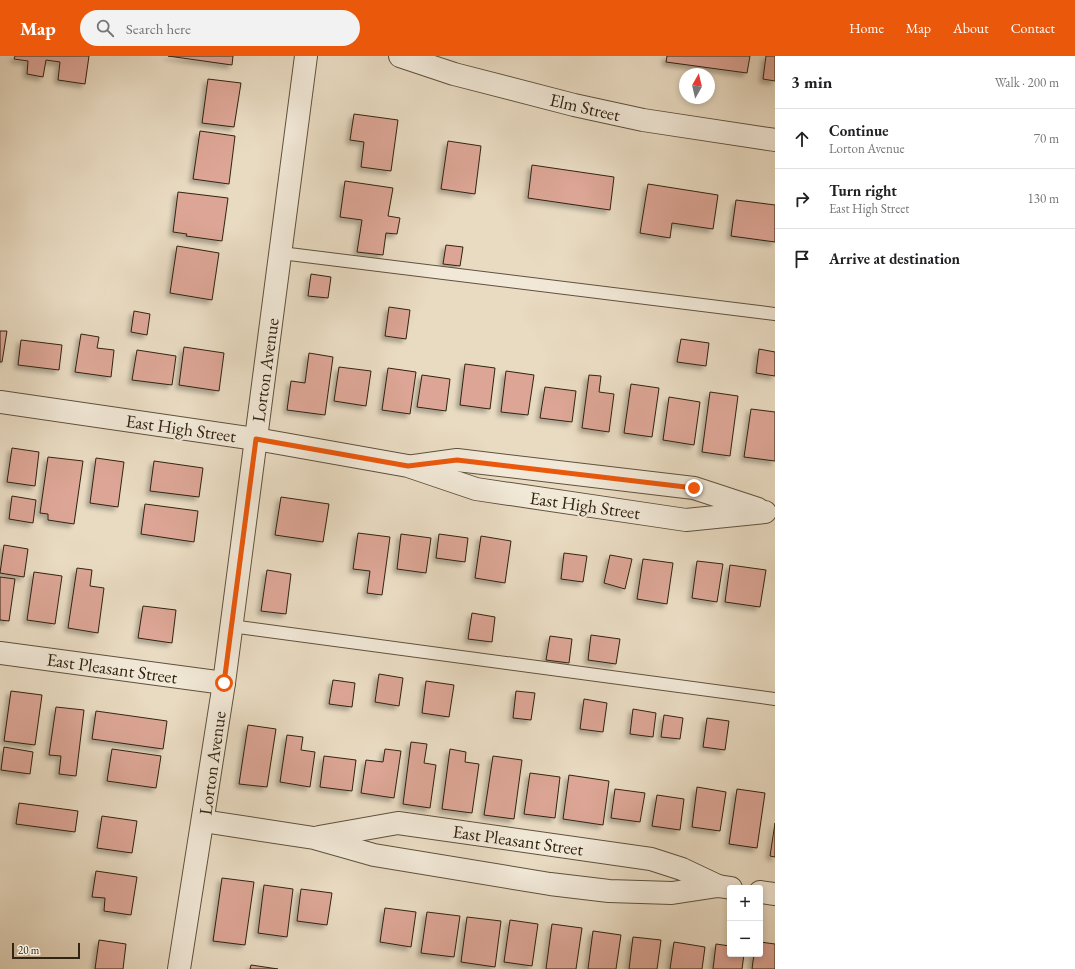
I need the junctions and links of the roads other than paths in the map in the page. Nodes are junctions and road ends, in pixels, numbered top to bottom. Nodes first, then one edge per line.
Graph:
1 (306, 56) edge
2 (400, 56) edge
3 (775, 140) edge
4 (281, 253) junction
5 (775, 314) edge
6 (0, 402) edge
7 (256, 439) junction
8 (408, 466) junction
9 (770, 513) edge
10 (231, 626) junction
11 (0, 653) edge
12 (224, 683) junction
13 (775, 699) edge
14 (203, 821) junction
15 (314, 838) junction
16 (725, 887) edge
17 (763, 892) edge
18 (775, 894) edge
19 (179, 969) edge

1 - 4 street, Lorton Avenue
2 - 3 street, Elm Street
4 - 5 lane
4 - 7 street, Lorton Avenue
6 - 7 street, East High Street
7 - 8 street, East High Street
7 - 10 street, Lorton Avenue
8 - 9 street, East High Street
8 - 9 street, East High Street
10 - 12 street, Lorton Avenue
10 - 13 lane
11 - 12 street, East Pleasant Street
12 - 14 street, Lorton Avenue
14 - 15 street, East Pleasant Street
14 - 19 street, Lorton Avenue
15 - 16 street, East Pleasant Street
15 - 16 street, East Pleasant Street
17 - 18 street

